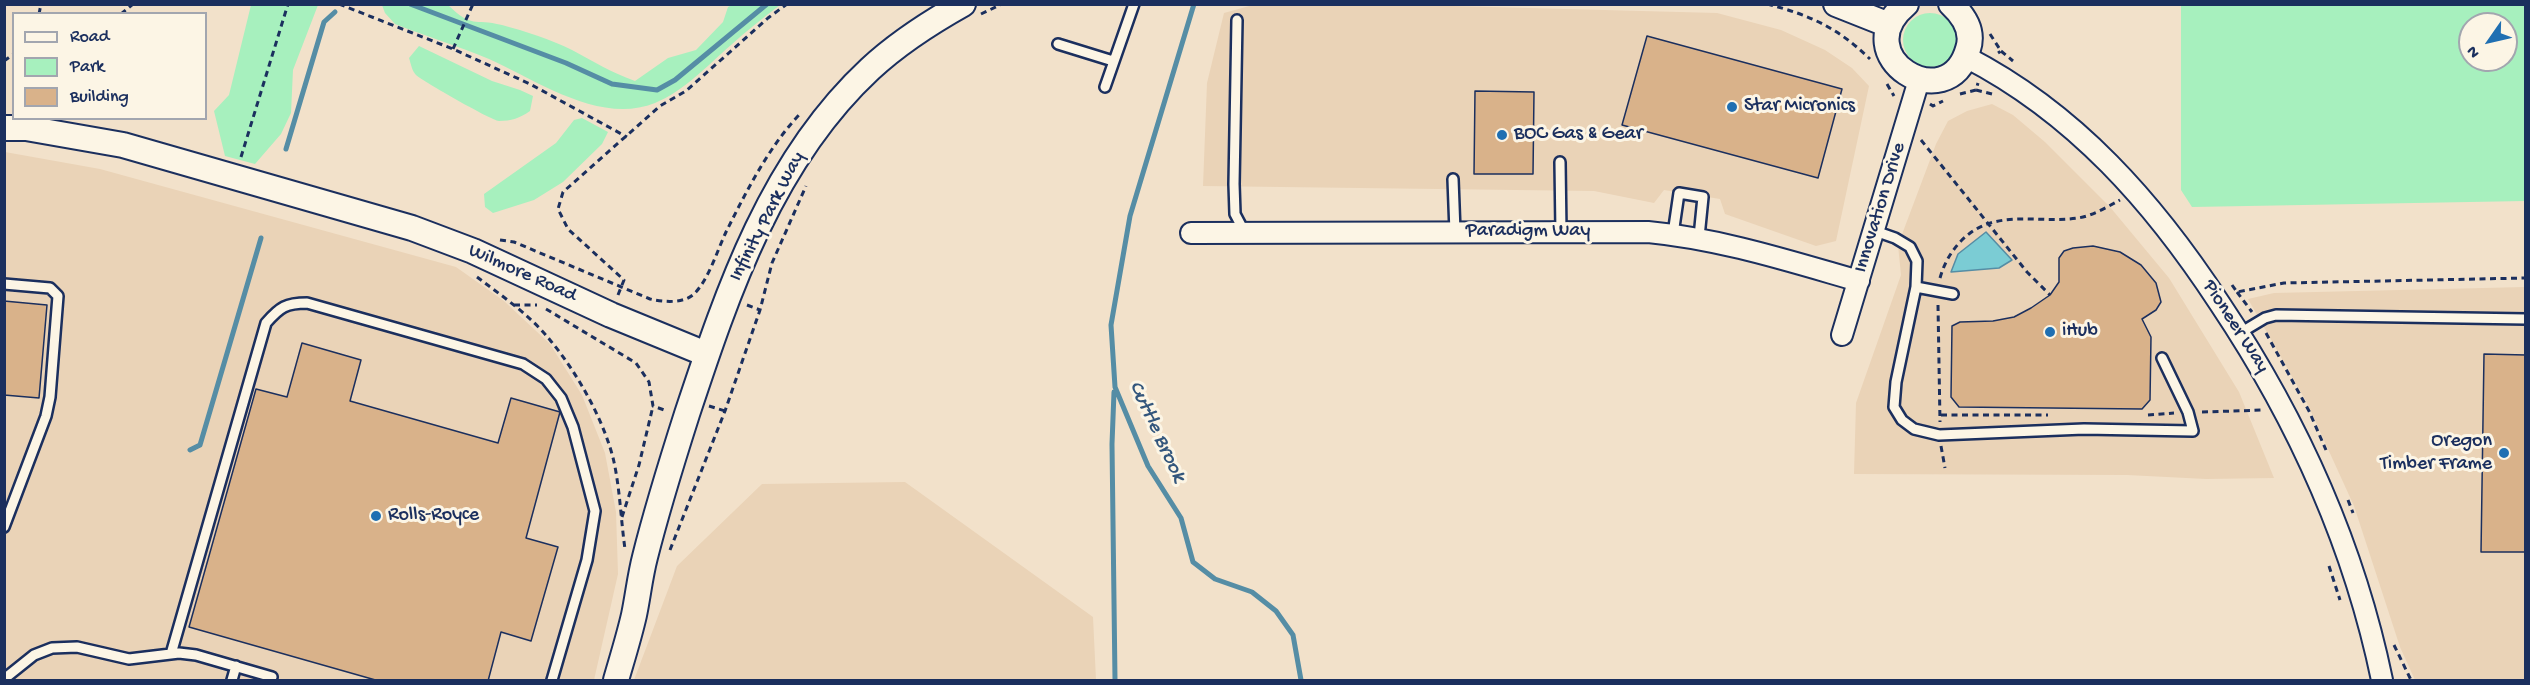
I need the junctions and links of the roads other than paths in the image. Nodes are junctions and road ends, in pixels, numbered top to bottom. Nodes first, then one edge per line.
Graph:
1 (1134, 4) edge
2 (1836, 4) edge
3 (1906, 4) edge
4 (1951, 4) edge
5 (971, 10) edge
6 (1238, 20) dead end
7 (1889, 25) junction
8 (1058, 44) dead end
9 (1966, 57) junction
10 (1113, 61) junction
11 (1919, 80) junction
12 (1105, 87) dead end
13 (4, 128) edge
14 (1560, 162) dead end
15 (1453, 178) dead end
16 (1875, 231) junction
17 (1455, 232) junction
18 (1561, 232) junction
19 (1191, 233) dead end
20 (1245, 233) junction
21 (1673, 234) junction
22 (1699, 237) junction
23 (1859, 281) junction
24 (4, 284) edge
25 (1916, 286) junction
26 (1953, 294) dead end
27 (2526, 319) edge
28 (2240, 333) junction
29 (1842, 335) dead end
30 (706, 354) junction
31 (2162, 357) dead end
32 (4, 528) edge
33 (171, 654) junction
34 (236, 666) junction
35 (272, 677) dead end
36 (4, 679) edge
37 (232, 681) edge
38 (552, 681) edge
39 (616, 681) edge
40 (2382, 681) edge

1 - 10 lane
2 - 7 street
3 - 7 street
4 - 9 street
5 - 30 street, Infinity Park Way
6 - 20 lane
7 - 11 street
8 - 10 lane
9 - 11 street
9 - 28 street, Pioneer Way
10 - 12 lane
11 - 16 street, Innovation Drive
13 - 30 street, Wilmore Road
14 - 18 lane
15 - 17 lane
16 - 23 street, Innovation Drive
16 - 25 lane
17 - 18 street, Paradigm Way
17 - 20 street, Paradigm Way
18 - 21 street, Paradigm Way
19 - 20 street, Paradigm Way
21 - 22 street, Paradigm Way
21 - 22 lane
22 - 23 street, Paradigm Way
23 - 29 street, Innovation Drive
24 - 32 lane
25 - 26 lane
25 - 31 lane
27 - 28 lane
28 - 40 street, Pioneer Way
30 - 39 street
33 - 34 lane
33 - 36 lane
33 - 38 lane
34 - 35 lane
34 - 37 lane

